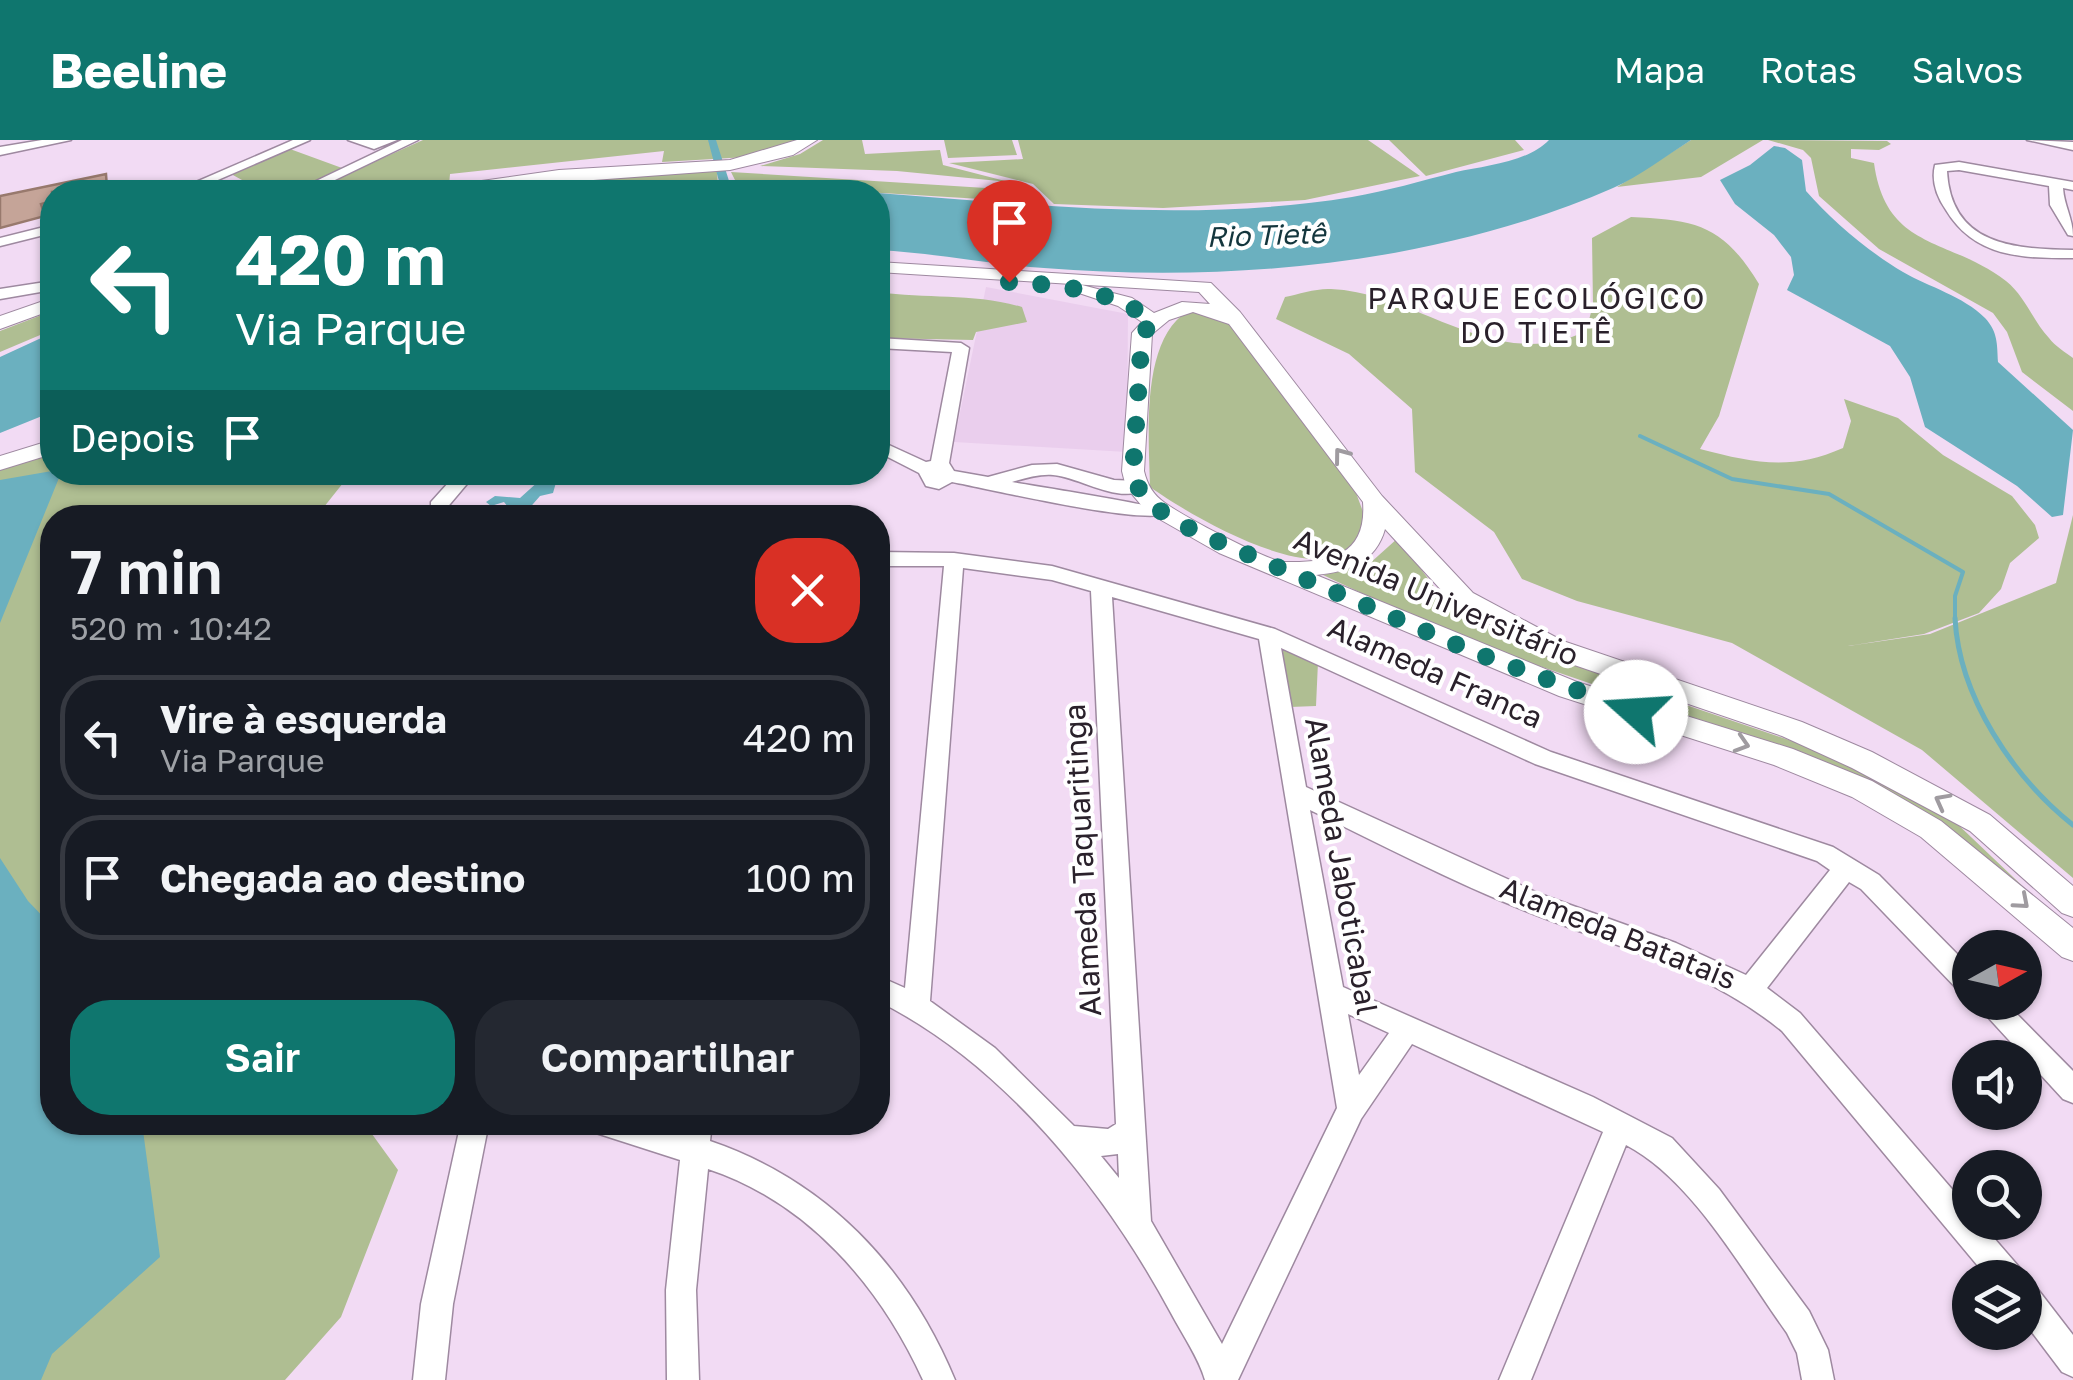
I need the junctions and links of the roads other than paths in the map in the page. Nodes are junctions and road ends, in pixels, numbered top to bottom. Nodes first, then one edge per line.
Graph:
1 (65, 140) edge
2 (304, 140) edge
3 (354, 140) edge
4 (391, 140) edge
5 (412, 140) edge
6 (809, 140) edge
7 (2032, 140) edge
8 (2073, 146) edge
9 (0, 151) edge
10 (209, 180) edge
11 (326, 180) edge
12 (527, 180) edge
13 (2056, 183) junction
14 (2073, 186) edge
15 (2073, 232) edge
16 (40, 233) edge
17 (0, 242) edge
18 (2073, 254) edge
19 (890, 268) edge
20 (890, 279) edge
21 (40, 292) edge
22 (40, 300) edge
23 (3, 302) edge
24 (40, 304) edge
25 (1153, 322) junction
26 (0, 323) edge
27 (1238, 324) junction
28 (890, 343) edge
29 (40, 441) edge
30 (40, 450) edge
31 (890, 450) edge
32 (0, 453) edge
33 (0, 462) edge
34 (938, 470) junction
35 (457, 485) edge
36 (1137, 486) junction
37 (1107, 496) junction
38 (1374, 501) junction
39 (439, 505) edge
40 (1161, 512) junction
41 (890, 559) edge
42 (954, 560) junction
43 (1268, 562) junction
44 (1100, 585) junction
45 (1268, 634) junction
46 (1296, 793) junction
47 (1847, 866) junction
48 (2073, 904) edge
49 (2073, 947) edge
50 (1952, 966) edge
51 (1751, 988) junction
52 (1331, 994) junction
53 (890, 995) edge
54 (916, 1010) junction
55 (2005, 1020) edge
56 (1407, 1029) junction
57 (2073, 1090) edge
58 (1351, 1110) junction
59 (1620, 1126) junction
60 (1131, 1131) junction
61 (472, 1135) edge
62 (696, 1138) edge
63 (1067, 1139) junction
64 (1136, 1225) junction
65 (1993, 1260) edge
66 (2042, 1320) edge
67 (2073, 1361) edge
68 (1222, 1379) edge
69 (429, 1380) edge
70 (683, 1380) edge
71 (939, 1380) edge
72 (1515, 1380) edge
73 (1818, 1380) edge

1 - 9 street
2 - 10 street
3 - 4 street
5 - 11 street
6 - 12 main road
7 - 8 street
13 - 14 street
13 - 15 street
13 - 18 street
16 - 17 street
19 - 27 main road, Avenida Universitário
20 - 25 main road
21 - 23 street
22 - 23 street
24 - 26 main road
25 - 27 main road
25 - 36 main road
38 -> 27 main road, Avenida Universitário
28 - 34 street
29 - 32 main road
30 - 33 main road
31 - 34 street
34 - 37 street
35 - 39 street
36 - 37 street
36 - 40 main road, Avenida Universitário
37 - 40 street
38 - 43 main road
48 -> 38 main road, Avenida Universitário
40 - 43 main road, Avenida Universitário
41 - 42 street, Alameda Franca
42 - 44 street, Alameda Franca
42 - 54 street
43 -> 49 main road, Avenida Universitário
44 - 45 street, Alameda Franca
44 - 60 street, Alameda Taquaritinga
45 - 46 street, Alameda Jaboticabal
45 - 47 street, Alameda Franca
46 - 51 street, Alameda Batatais
46 - 52 street, Alameda Jaboticabal
47 - 50 street, Alameda Franca
47 - 51 street
51 - 65 street, Alameda Batatais
52 - 56 street
52 - 58 street, Alameda Jaboticabal
53 - 54 street
54 - 63 street
55 - 57 street
56 - 58 street
56 - 59 street
58 - 68 street
59 - 72 street
59 - 73 street
60 - 63 street
60 - 64 street, Alameda Taquaritinga
61 - 69 street
62 - 70 street
62 - 71 street
63 - 64 street
64 - 68 street
66 - 67 street

